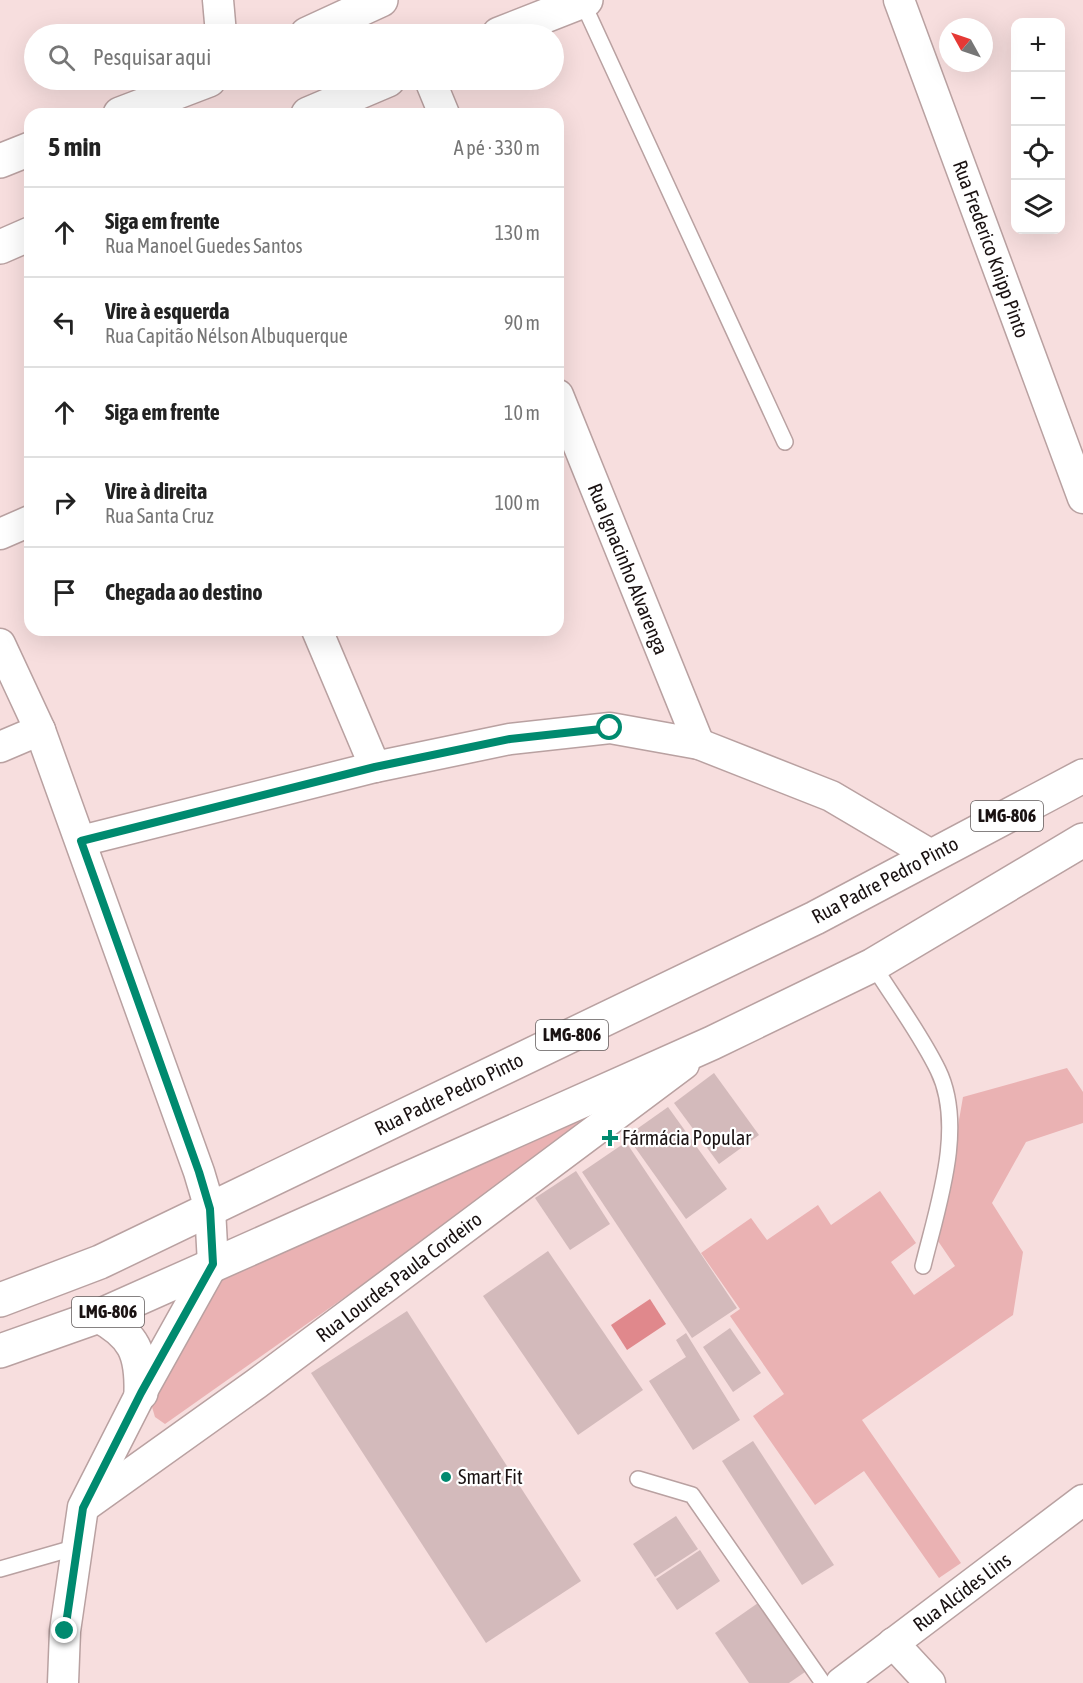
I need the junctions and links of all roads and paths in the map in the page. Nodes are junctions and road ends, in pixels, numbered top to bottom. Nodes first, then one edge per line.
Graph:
1 (218, 0) edge
2 (381, 0) edge
3 (899, 0) edge
4 (584, 1) edge
5 (220, 24) edge
6 (329, 24) edge
7 (525, 24) edge
8 (183, 90) edge
9 (364, 90) edge
10 (434, 90) edge
11 (136, 108) edge
12 (322, 108) edge
13 (442, 108) edge
14 (24, 151) edge
15 (0, 161) edge
16 (24, 237) edge
17 (0, 247) edge
18 (564, 410) edge
19 (784, 442) dead end
20 (1083, 498) edge
21 (24, 524) edge
22 (0, 534) edge
23 (320, 636) edge
24 (0, 644) edge
25 (40, 730) junction
26 (699, 744) junction
27 (0, 747) edge
28 (375, 767) junction
29 (1083, 776) edge
30 (1083, 840) edge
31 (81, 841) junction
32 (931, 855) junction
33 (873, 965) junction
34 (711, 1043) junction
35 (210, 1209) junction
36 (213, 1264) junction
37 (923, 1266) dead end
38 (0, 1300) edge
39 (99, 1316) junction
40 (0, 1350) edge
41 (141, 1393) junction
42 (638, 1479) dead end
43 (1083, 1500) edge
44 (83, 1508) junction
45 (77, 1547) junction
46 (0, 1569) edge
47 (893, 1643) junction
48 (63, 1683) edge
49 (823, 1683) edge
50 (841, 1683) edge
51 (930, 1683) edge

1 - 5 street
2 - 6 main road
3 - 20 street, Rua Frederico Knipp Pinto
4 - 7 main road
4 - 19 lane
8 - 11 main road
9 - 12 main road
10 - 13 street
14 - 15 main road
16 - 17 main road
18 - 26 street, Rua Ignacinho Alvarenga
21 - 22 street
23 - 28 street
24 - 25 street
25 - 27 street
25 - 31 street
26 - 28 street
26 - 32 street
28 - 31 street
29 - 32 main road, Rua Padre Pedro Pinto / LMG-806
30 - 33 main road, LMG-806
31 - 35 street
32 - 35 main road, Rua Padre Pedro Pinto / LMG-806
33 - 34 main road, LMG-806
33 - 37 lane
34 - 36 main road, LMG-806
34 - 44 street, Rua Lourdes Paula Cordeiro
35 - 36 street
35 - 38 main road, Rua Padre Pedro Pinto / LMG-806
36 - 39 main road, LMG-806
36 - 41 street
39 - 40 main road, LMG-806
39 - 41 main road
41 - 44 street
42 - 49 lane
43 - 47 street, Rua Alcides Lins
44 - 45 street
45 - 46 lane
45 - 48 street
47 - 50 street, Rua Alcides Lins
47 - 51 street

